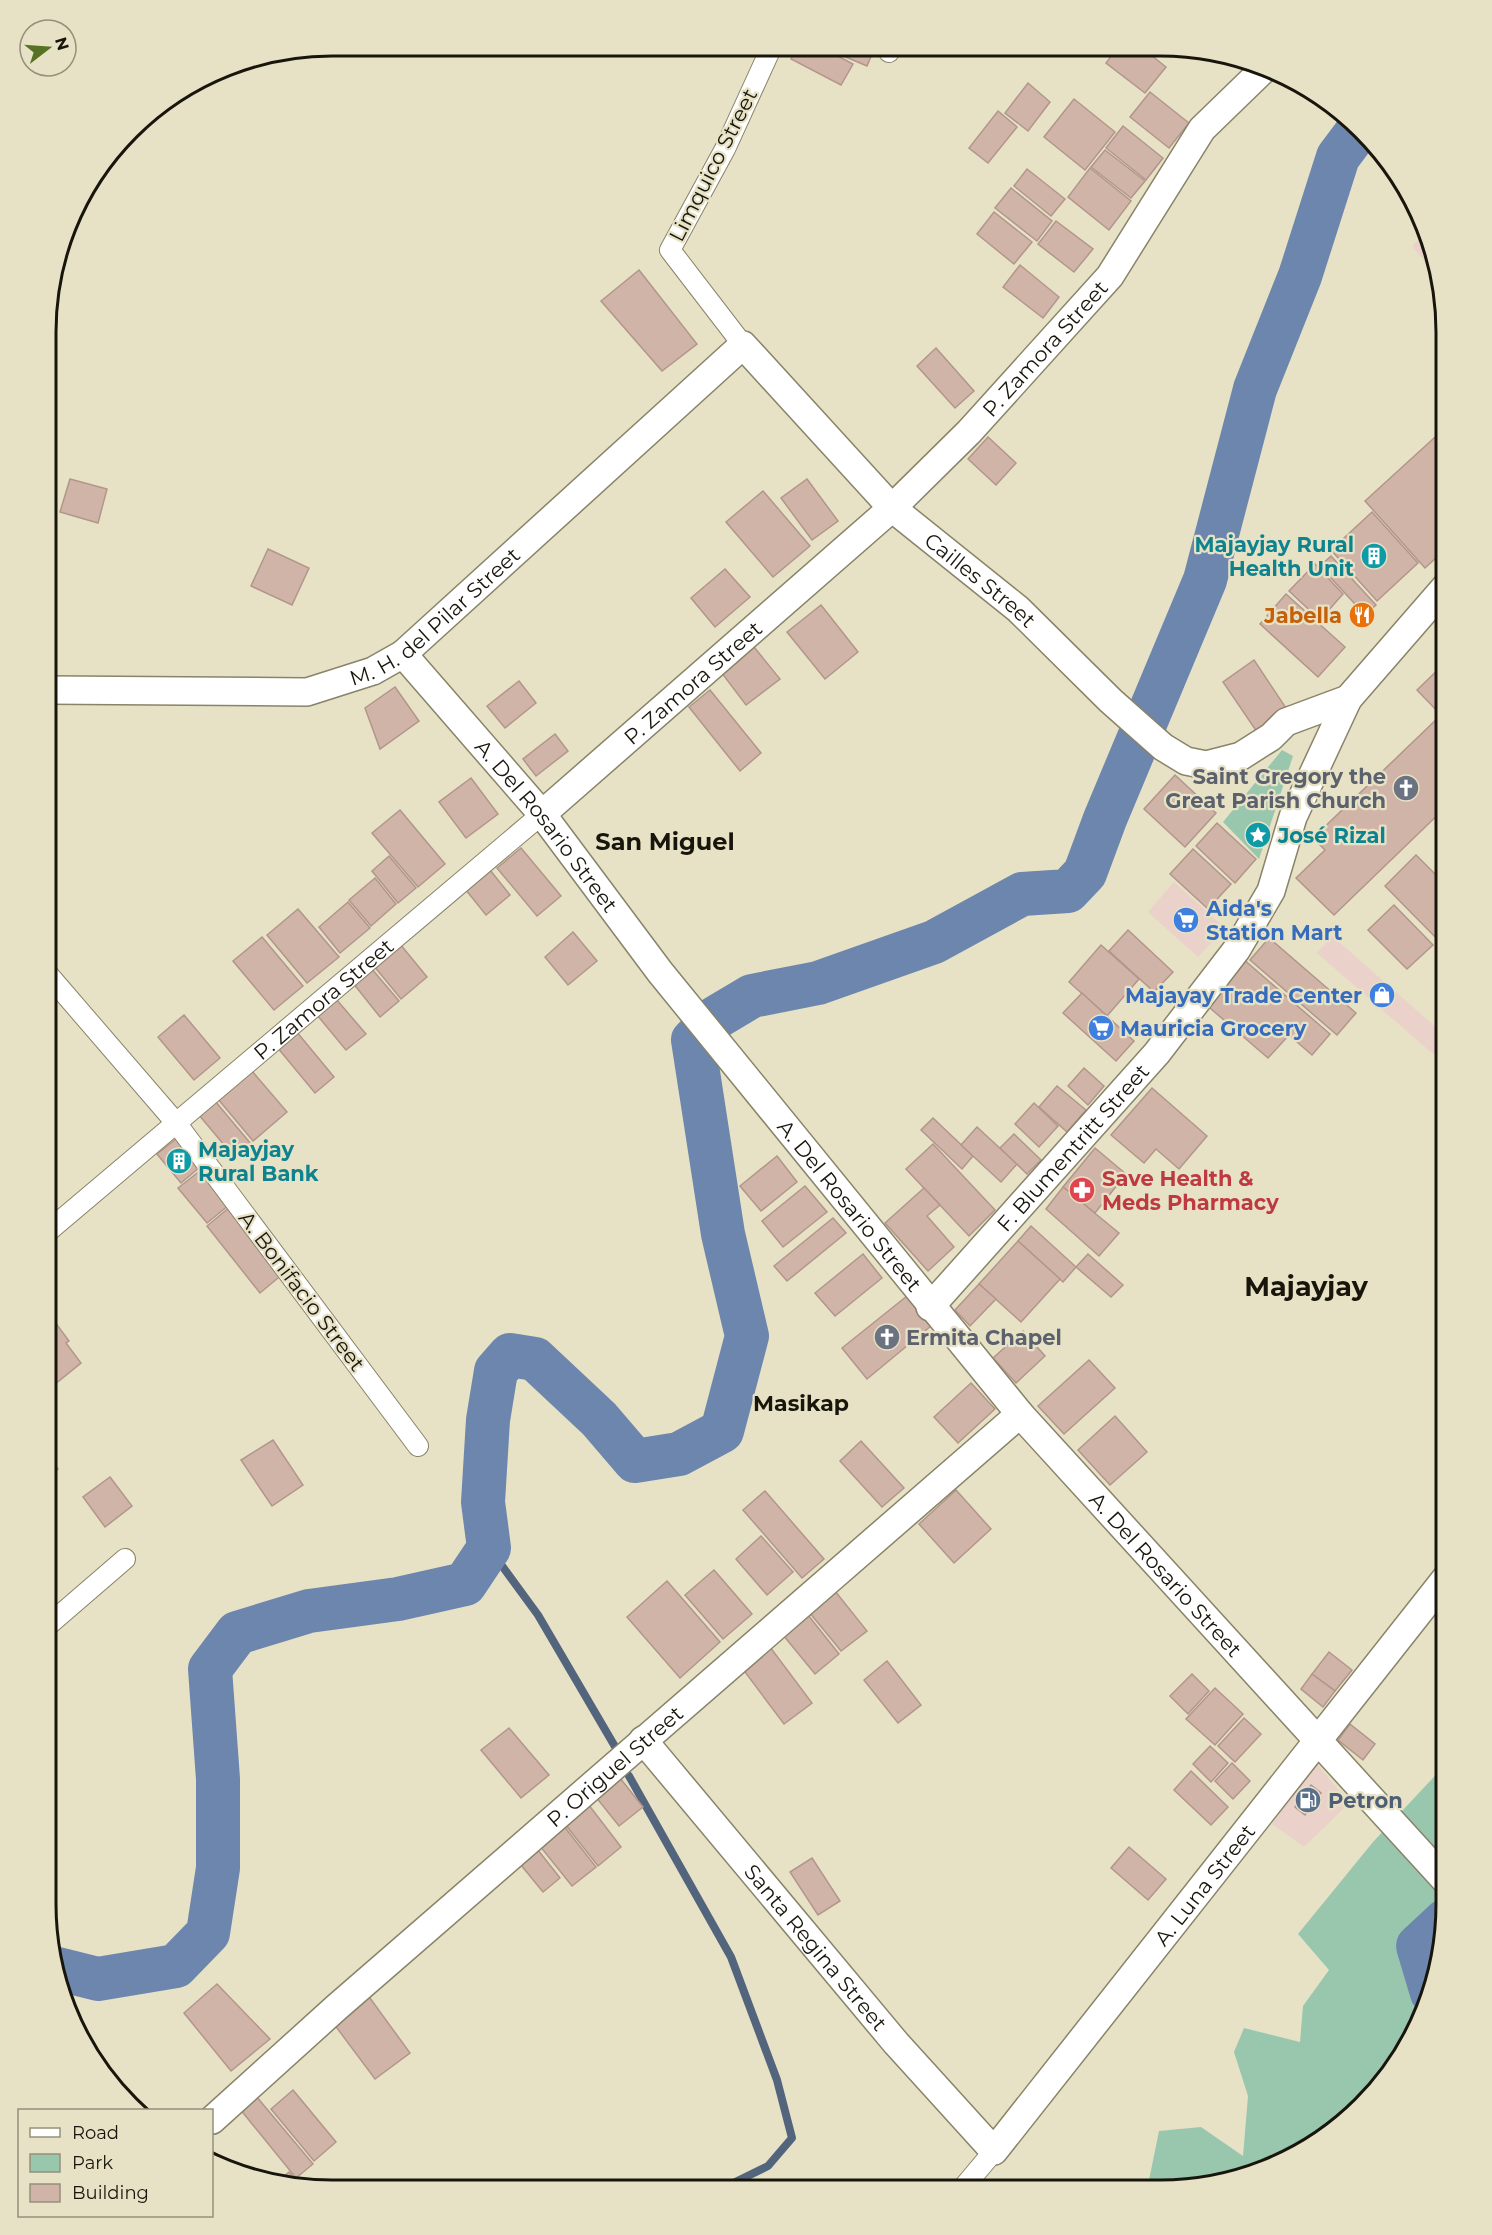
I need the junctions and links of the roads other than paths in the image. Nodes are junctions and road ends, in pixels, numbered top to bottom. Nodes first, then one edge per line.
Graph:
1 (767, 56) edge
2 (1259, 74) edge
3 (670, 250) joint
4 (743, 345) junction
5 (892, 508) junction
6 (1436, 598) edge
7 (403, 654) junction
8 (56, 690) edge
9 (1348, 699) junction
10 (542, 814) junction
11 (56, 984) edge
12 (177, 1124) junction
13 (56, 1225) edge
14 (930, 1307) junction
15 (1020, 1414) junction
16 (418, 1446) dead end
17 (125, 1559) dead end
18 (1436, 1591) edge
19 (56, 1619) edge
20 (1318, 1739) junction
21 (643, 1740) junction
22 (1436, 1870) edge
23 (213, 2119) edge
24 (994, 2151) junction
25 (970, 2180) edge

1 - 3 street, Limquico Street
2 - 5 main road, P. Zamora Street
3 - 4 street, Cailles Street
4 - 5 main road, Cailles Street
4 - 7 main road, M. H. del Pilar Street
5 - 9 main road, Cailles Street
5 - 10 main road, P. Zamora Street
6 - 9 main road, F. Blumentritt Street
7 - 8 main road, M. H. del Pilar Street
7 - 10 main road, A. Del Rosario Street
9 - 14 main road, F. Blumentritt Street
10 - 12 street, P. Zamora Street
10 - 14 main road, A. Del Rosario Street
11 - 12 street, A. Bonifacio Street
12 - 13 street, P. Zamora Street
12 - 16 street, A. Bonifacio Street
14 - 15 main road, A. Del Rosario Street
15 - 20 main road, A. Del Rosario Street
15 - 21 main road, P. Origuel Street
17 - 19 street
18 - 20 main road, A. Luna Street
20 - 22 main road, A. Del Rosario Street
20 - 24 main road, A. Luna Street
21 - 23 main road, P. Origuel Street
21 - 24 main road, Santa Regina Street
24 - 25 street, A. Luna Street

